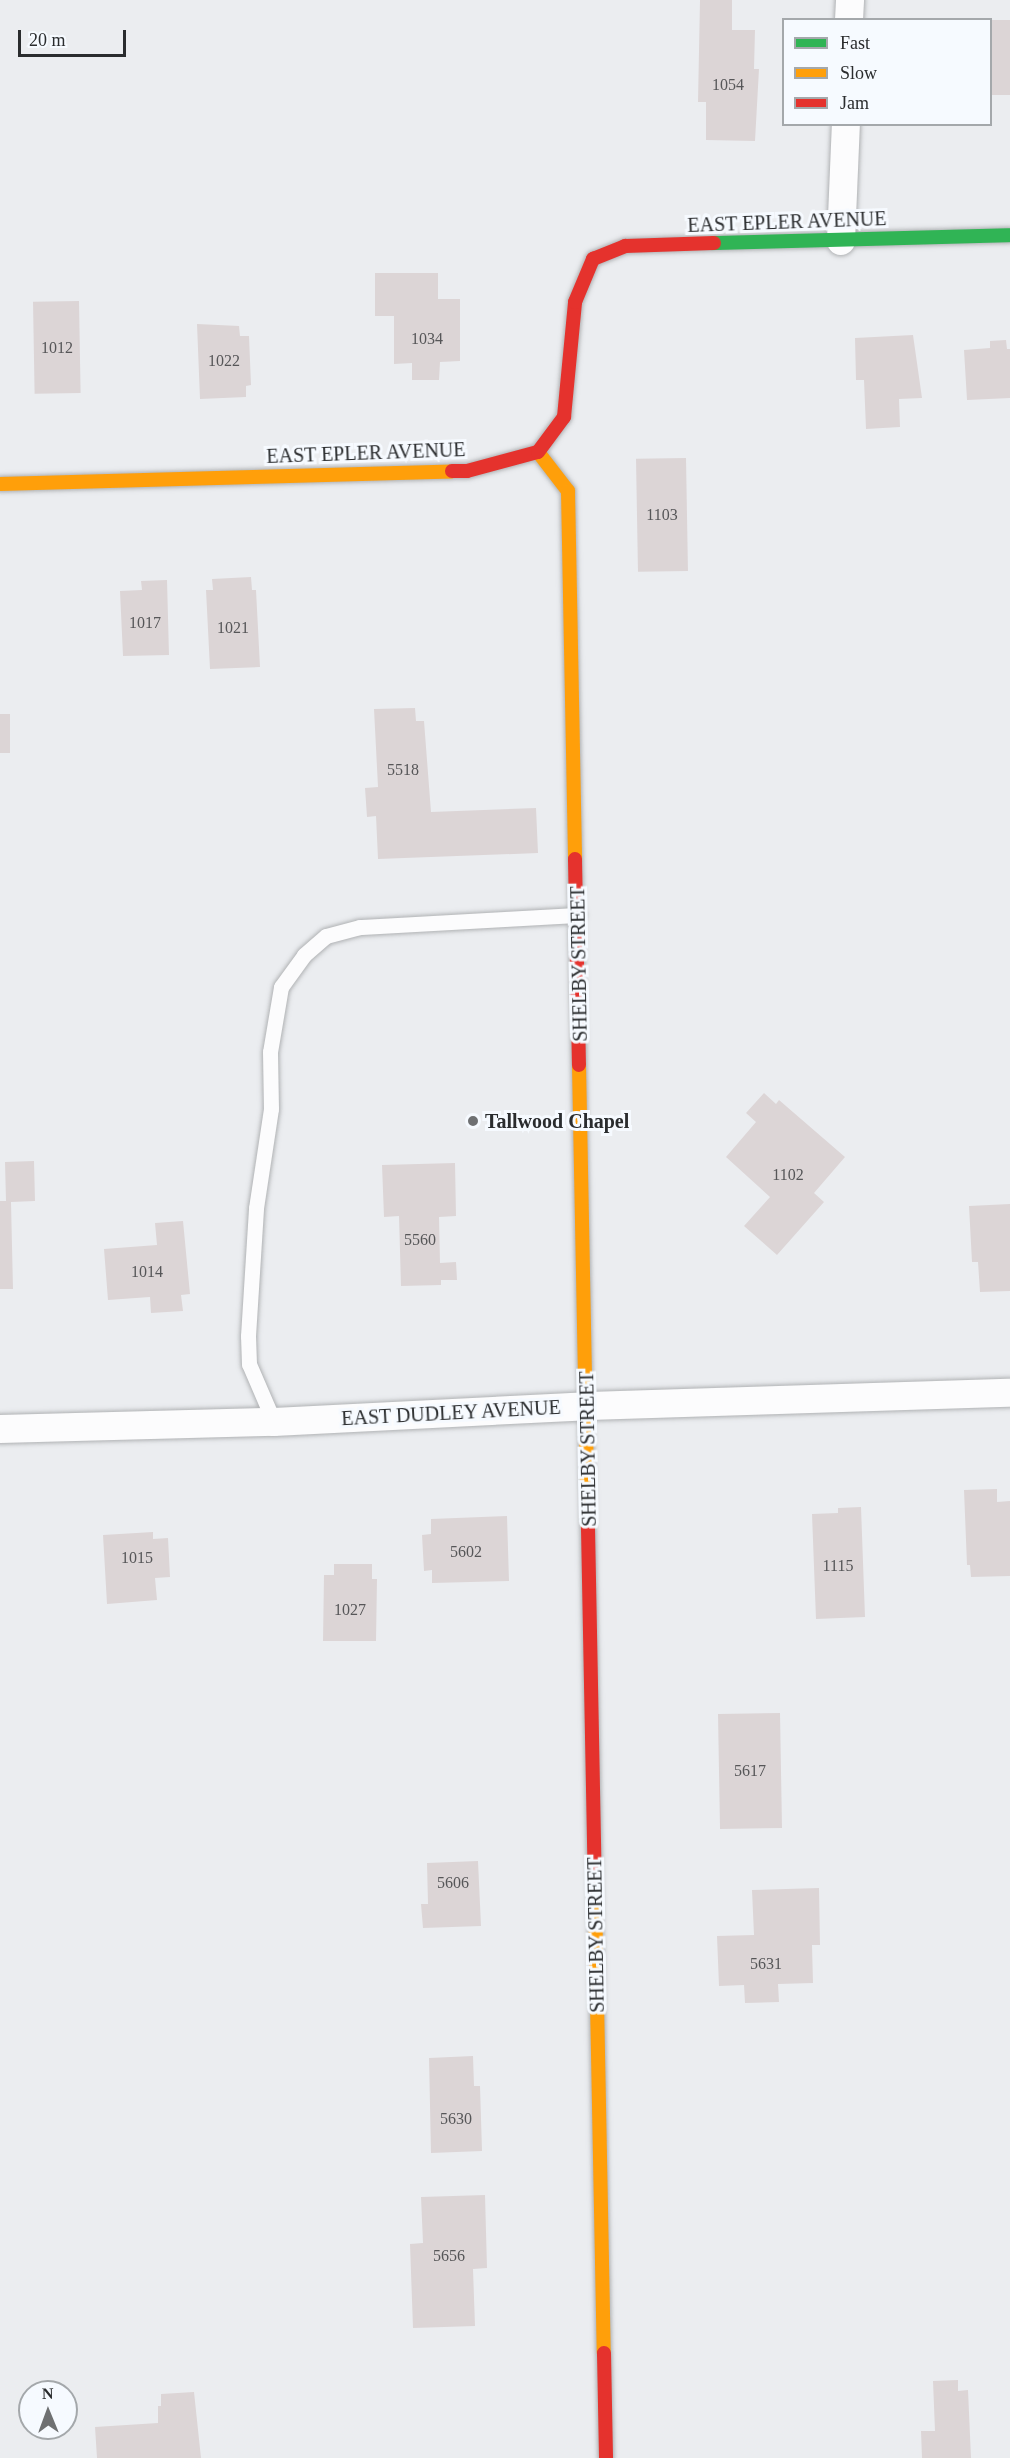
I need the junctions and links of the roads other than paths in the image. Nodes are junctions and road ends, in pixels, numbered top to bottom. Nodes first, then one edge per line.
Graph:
1 (850, 0) edge
2 (849, 18) edge
3 (846, 126) edge
4 (1010, 235) edge
5 (841, 241) junction
6 (537, 452) junction
7 (0, 484) edge
8 (578, 915) junction
9 (1010, 1393) edge
10 (587, 1406) junction
11 (274, 1422) junction
12 (0, 1429) edge
13 (606, 2458) edge

1 - 2 street
3 - 5 street
4 - 5 street, EAST EPLER AVENUE
5 - 6 street, EAST EPLER AVENUE
6 - 7 street, EAST EPLER AVENUE
6 - 8 street, SHELBY STREET
8 - 10 street, SHELBY STREET
8 - 11 lane
9 - 10 street, EAST DUDLEY AVENUE
10 - 11 street, EAST DUDLEY AVENUE
10 - 13 street, SHELBY STREET
11 - 12 street, EAST DUDLEY AVENUE

